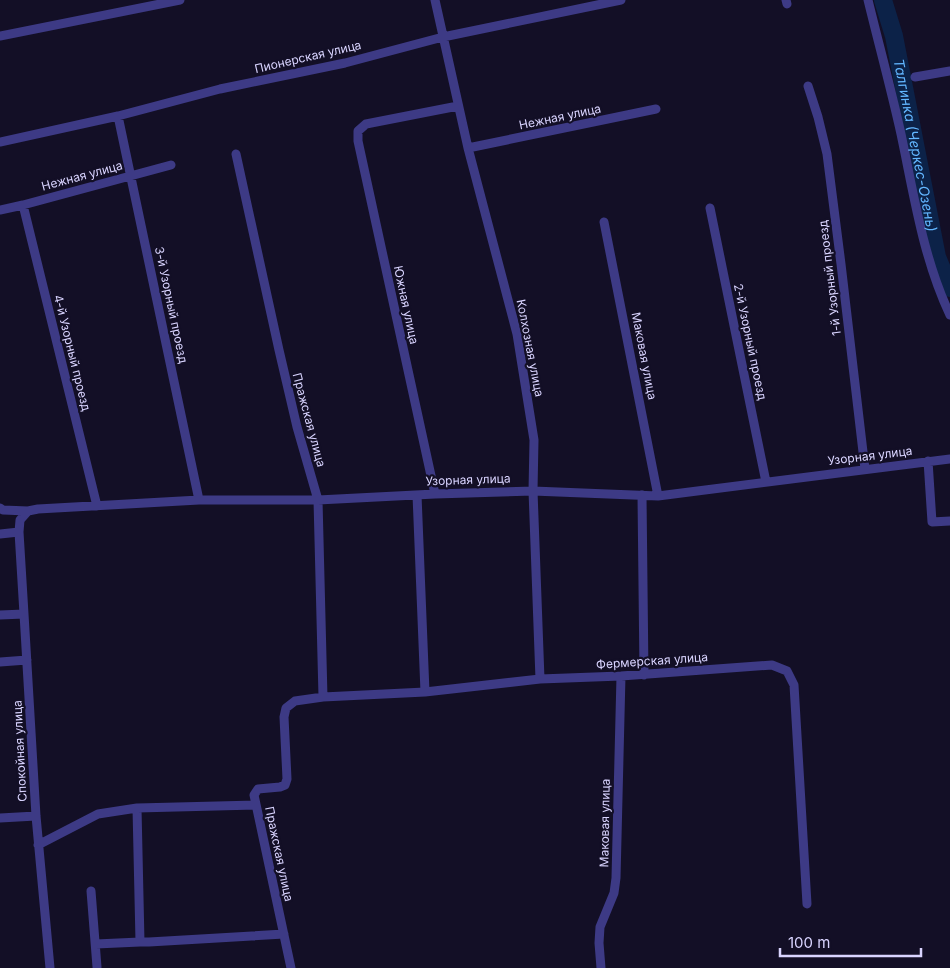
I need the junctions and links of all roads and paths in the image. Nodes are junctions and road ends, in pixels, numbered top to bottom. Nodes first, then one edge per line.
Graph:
1 (180, 0) edge
2 (435, 0) edge
3 (621, 0) edge
4 (868, 0) edge
5 (0, 36) edge
6 (443, 37) junction
7 (950, 71) edge
8 (915, 77) dead end
9 (808, 86) dead end
10 (458, 106) junction
11 (656, 109) dead end
12 (118, 116) junction
13 (0, 142) edge
14 (468, 148) junction
15 (236, 154) dead end
16 (171, 166) dead end
17 (131, 176) junction
18 (22, 206) junction
19 (710, 208) dead end
20 (0, 210) edge
21 (604, 222) dead end
22 (950, 314) edge
23 (950, 458) edge
24 (928, 461) junction
25 (864, 469) junction
26 (766, 482) junction
27 (533, 490) junction
28 (435, 494) junction
29 (417, 495) junction
30 (642, 495) junction
31 (658, 496) junction
32 (200, 500) junction
33 (318, 500) junction
34 (97, 506) junction
35 (0, 508) edge
36 (28, 511) junction
37 (950, 521) edge
38 (18, 532) junction
39 (0, 534) edge
40 (24, 614) junction
41 (0, 615) edge
42 (27, 660) junction
43 (0, 662) edge
44 (644, 674) junction
45 (621, 676) junction
46 (540, 679) junction
47 (425, 692) junction
48 (324, 697) junction
49 (286, 708) joint
50 (256, 805) junction
51 (137, 808) junction
52 (36, 816) junction
53 (0, 818) edge
54 (38, 845) junction
55 (92, 891) dead end
56 (807, 904) dead end
57 (284, 934) junction
58 (140, 942) junction
59 (96, 944) junction
60 (50, 968) edge
61 (97, 968) edge
62 (291, 968) edge
63 (600, 968) edge

1 - 5 street
2 - 6 street, Колхозная улица
3 - 6 street, Пионерская улица
4 - 22 street
6 - 10 street, Колхозная улица
6 - 12 street, Пионерская улица
7 - 8 street
9 - 25 street, 1-й Узорный проезд
10 - 14 street, Колхозная улица
10 - 28 street, Южная улица
11 - 14 street, Нежная улица
12 - 13 street, Пионерская улица
12 - 17 street, 3-й Узорный проезд
14 - 27 street, Колхозная улица
15 - 33 street, Пражская улица
16 - 17 street, Нежная улица
17 - 18 street, Нежная улица
17 - 32 street, 3-й Узорный проезд
18 - 20 street, Нежная улица
18 - 34 street, 4-й Узорный проезд
19 - 26 street, 2-й Узорный проезд
21 - 31 street, Маковая улица
23 - 24 street, Узорная улица
24 - 25 street, Узорная улица
24 - 37 street
25 - 26 street, Узорная улица
26 - 31 street, Узорная улица
27 - 28 street, Узорная улица
27 - 30 street, Узорная улица
27 - 46 street, Колхозная улица
28 - 29 street, Узорная улица
29 - 33 street, Узорная улица
29 - 47 street
30 - 31 street, Узорная улица
30 - 44 street
32 - 33 street, Узорная улица
32 - 34 street, Узорная улица
33 - 48 street, Пражская улица
34 - 36 street, Узорная улица
35 - 36 street
36 - 38 street
38 - 39 street
38 - 40 street, Спокойная улица
40 - 41 street
40 - 42 street, Спокойная улица
42 - 43 street
42 - 52 street, Спокойная улица
44 - 45 street, Фермерская улица
44 - 56 street, Фермерская улица
45 - 46 street, Фермерская улица
45 - 63 street, Маковая улица
46 - 47 street, Фермерская улица
47 - 48 street, Фермерская улица
48 - 49 street, Фермерская улица
49 - 50 street, Пражская улица
50 - 51 street
50 - 57 street, Пражская улица
51 - 54 street
51 - 58 street
52 - 53 street
52 - 54 street, Спокойная улица
54 - 60 street, Спокойная улица
55 - 59 street
57 - 58 street
57 - 62 street, Пражская улица
58 - 59 street
59 - 61 street

